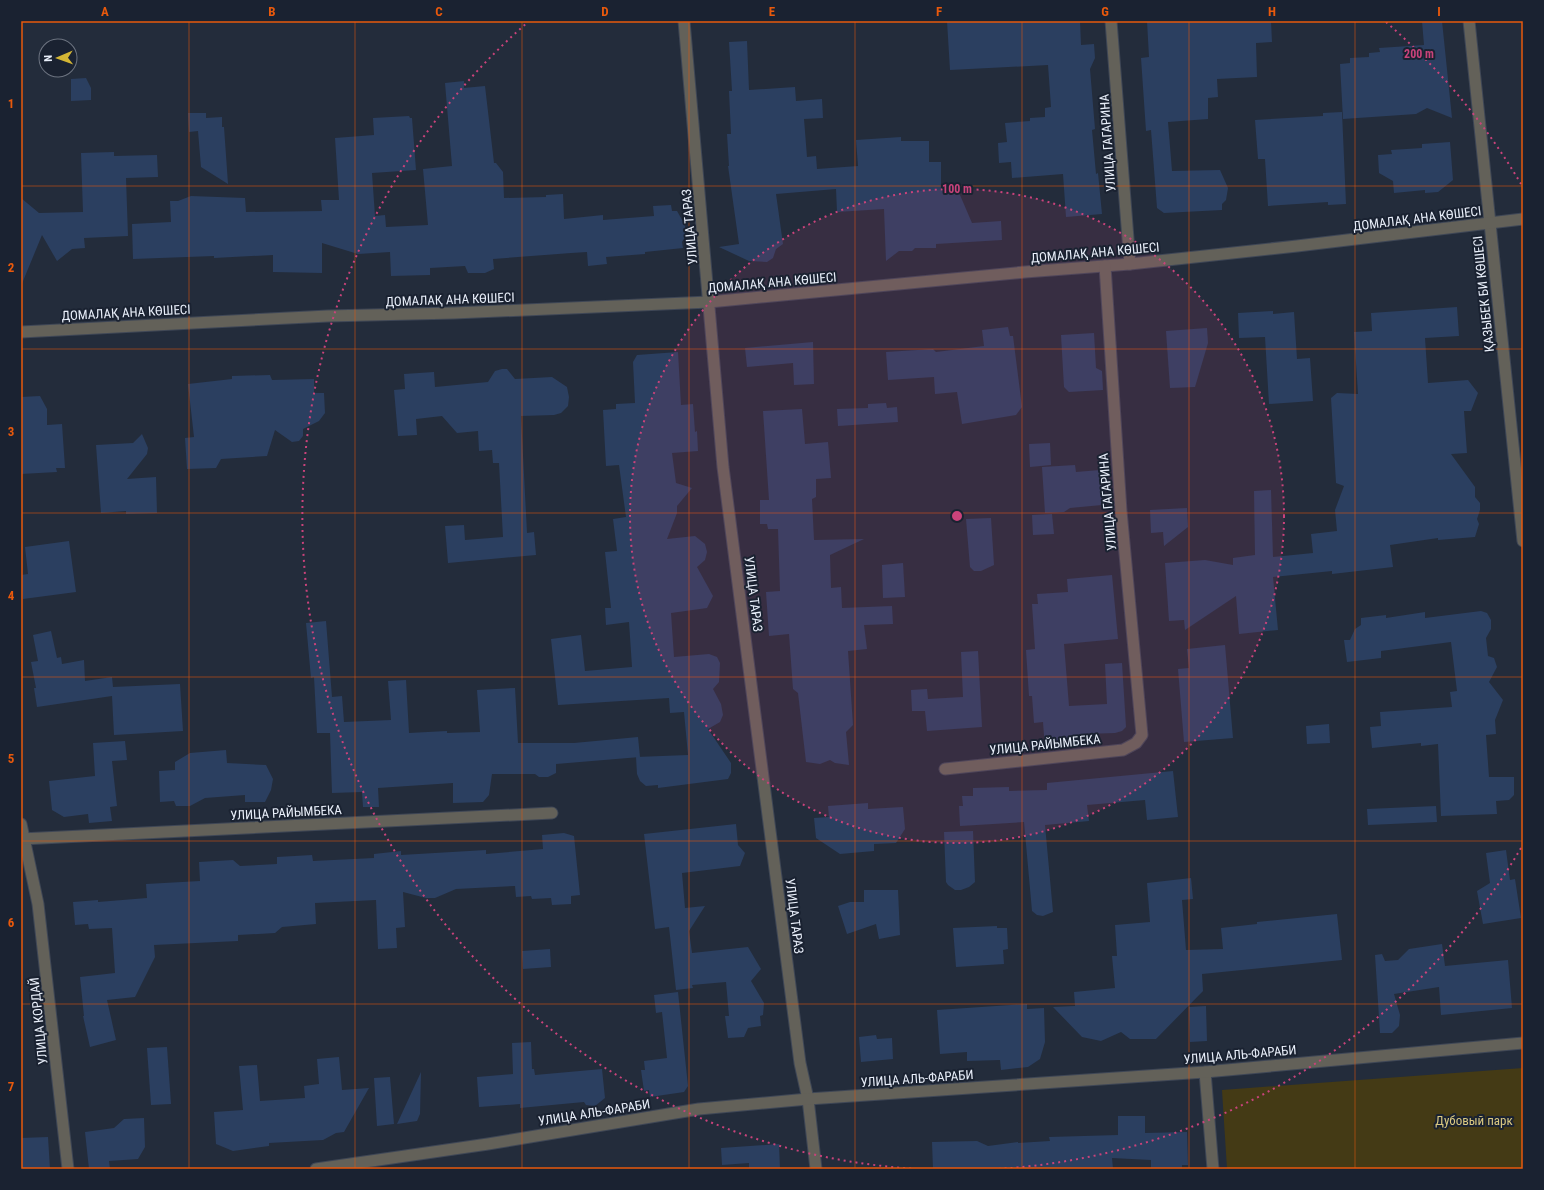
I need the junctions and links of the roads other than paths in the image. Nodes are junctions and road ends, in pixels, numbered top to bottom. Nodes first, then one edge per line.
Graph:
1 (684, 21) edge
2 (1111, 21) edge
3 (1469, 21) edge
4 (1523, 219) edge
5 (1490, 223) junction
6 (1130, 264) junction
7 (1105, 266) junction
8 (709, 302) junction
9 (21, 332) edge
10 (1523, 541) edge
11 (1142, 734) joint
12 (945, 769) dead end
13 (552, 813) dead end
14 (21, 824) edge
15 (22, 840) edge
16 (1523, 1043) edge
17 (1205, 1072) junction
18 (808, 1099) junction
19 (68, 1169) edge
20 (316, 1169) edge
21 (816, 1169) edge
22 (1213, 1169) edge

1 - 8 street, УЛИЦА ТАРАЗ
2 - 6 street, УЛИЦА ГАГАРИНА
3 - 5 street, ҚАЗЫБЕК БИ КӨШЕСІ
4 - 5 street, ДОМАЛАҚ АНА КӨШЕСІ
5 - 6 street, ДОМАЛАҚ АНА КӨШЕСІ
5 - 10 street, ҚАЗЫБЕК БИ КӨШЕСІ
6 - 7 street, ДОМАЛАҚ АНА КӨШЕСІ
7 - 8 street, ДОМАЛАҚ АНА КӨШЕСІ
7 - 11 street, УЛИЦА ГАГАРИНА
8 - 9 street, ДОМАЛАҚ АНА КӨШЕСІ
8 - 18 street, УЛИЦА ТАРАЗ
11 - 12 street, УЛИЦА РАЙЫМБЕКА
13 - 15 street, УЛИЦА РАЙЫМБЕКА
14 - 15 street, УЛИЦА КОРДАЙ
15 - 19 street, УЛИЦА КОРДАЙ
16 - 17 street, УЛИЦА АЛЬ-ФАРАБИ
17 - 18 street, УЛИЦА АЛЬ-ФАРАБИ
17 - 22 street
18 - 20 street, УЛИЦА АЛЬ-ФАРАБИ
18 - 21 street, УЛИЦА ТАРАЗ

